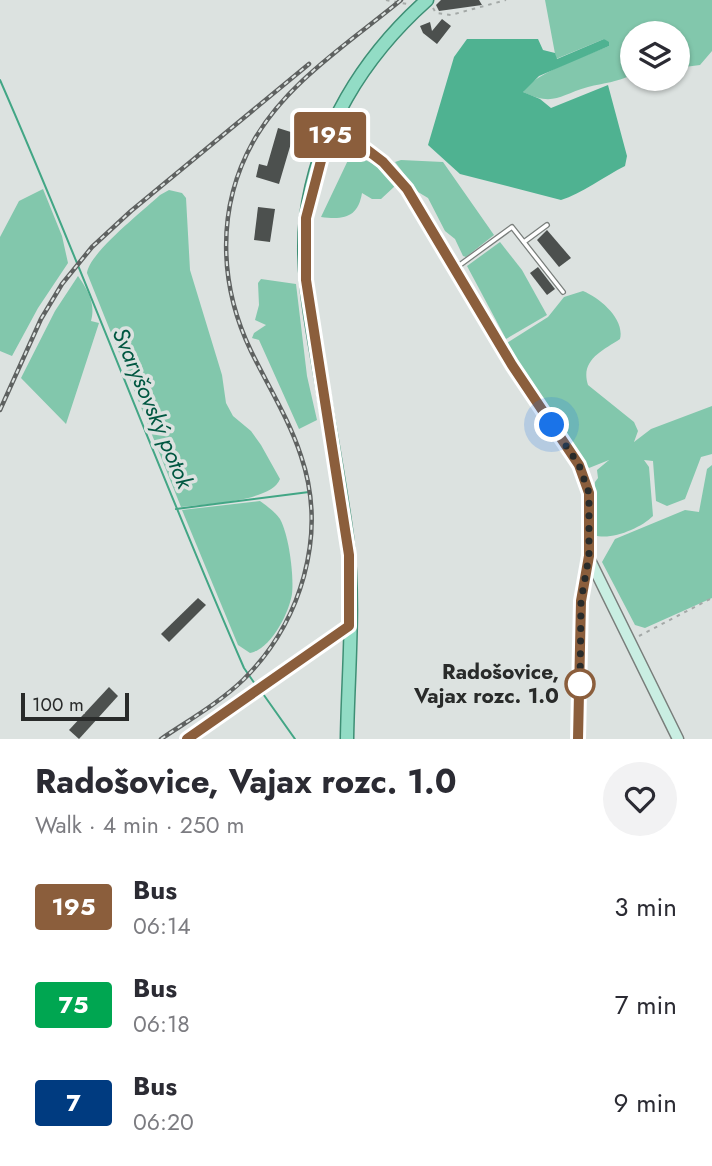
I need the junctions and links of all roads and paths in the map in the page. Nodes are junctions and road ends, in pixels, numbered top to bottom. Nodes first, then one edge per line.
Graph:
1 (386, 0) edge
2 (437, 0) edge
3 (506, 0) edge
4 (420, 1) edge
5 (328, 134) junction
6 (547, 225) dead end
7 (524, 242) junction
8 (456, 268) junction
9 (563, 292) dead end
10 (589, 556) junction
11 (712, 598) edge
12 (349, 626) junction
13 (630, 641) junction
14 (187, 739) edge
15 (347, 739) edge
16 (578, 739) edge
17 (678, 739) edge

1 - 4 path
2 - 3 path
4 - 5 main road
5 - 8 street
5 - 12 main road
6 - 7 lane
7 - 8 lane
7 - 9 lane
8 - 10 street
10 - 13 street
10 - 16 street
11 - 13 path
12 - 14 street
12 - 15 main road
13 - 17 street

